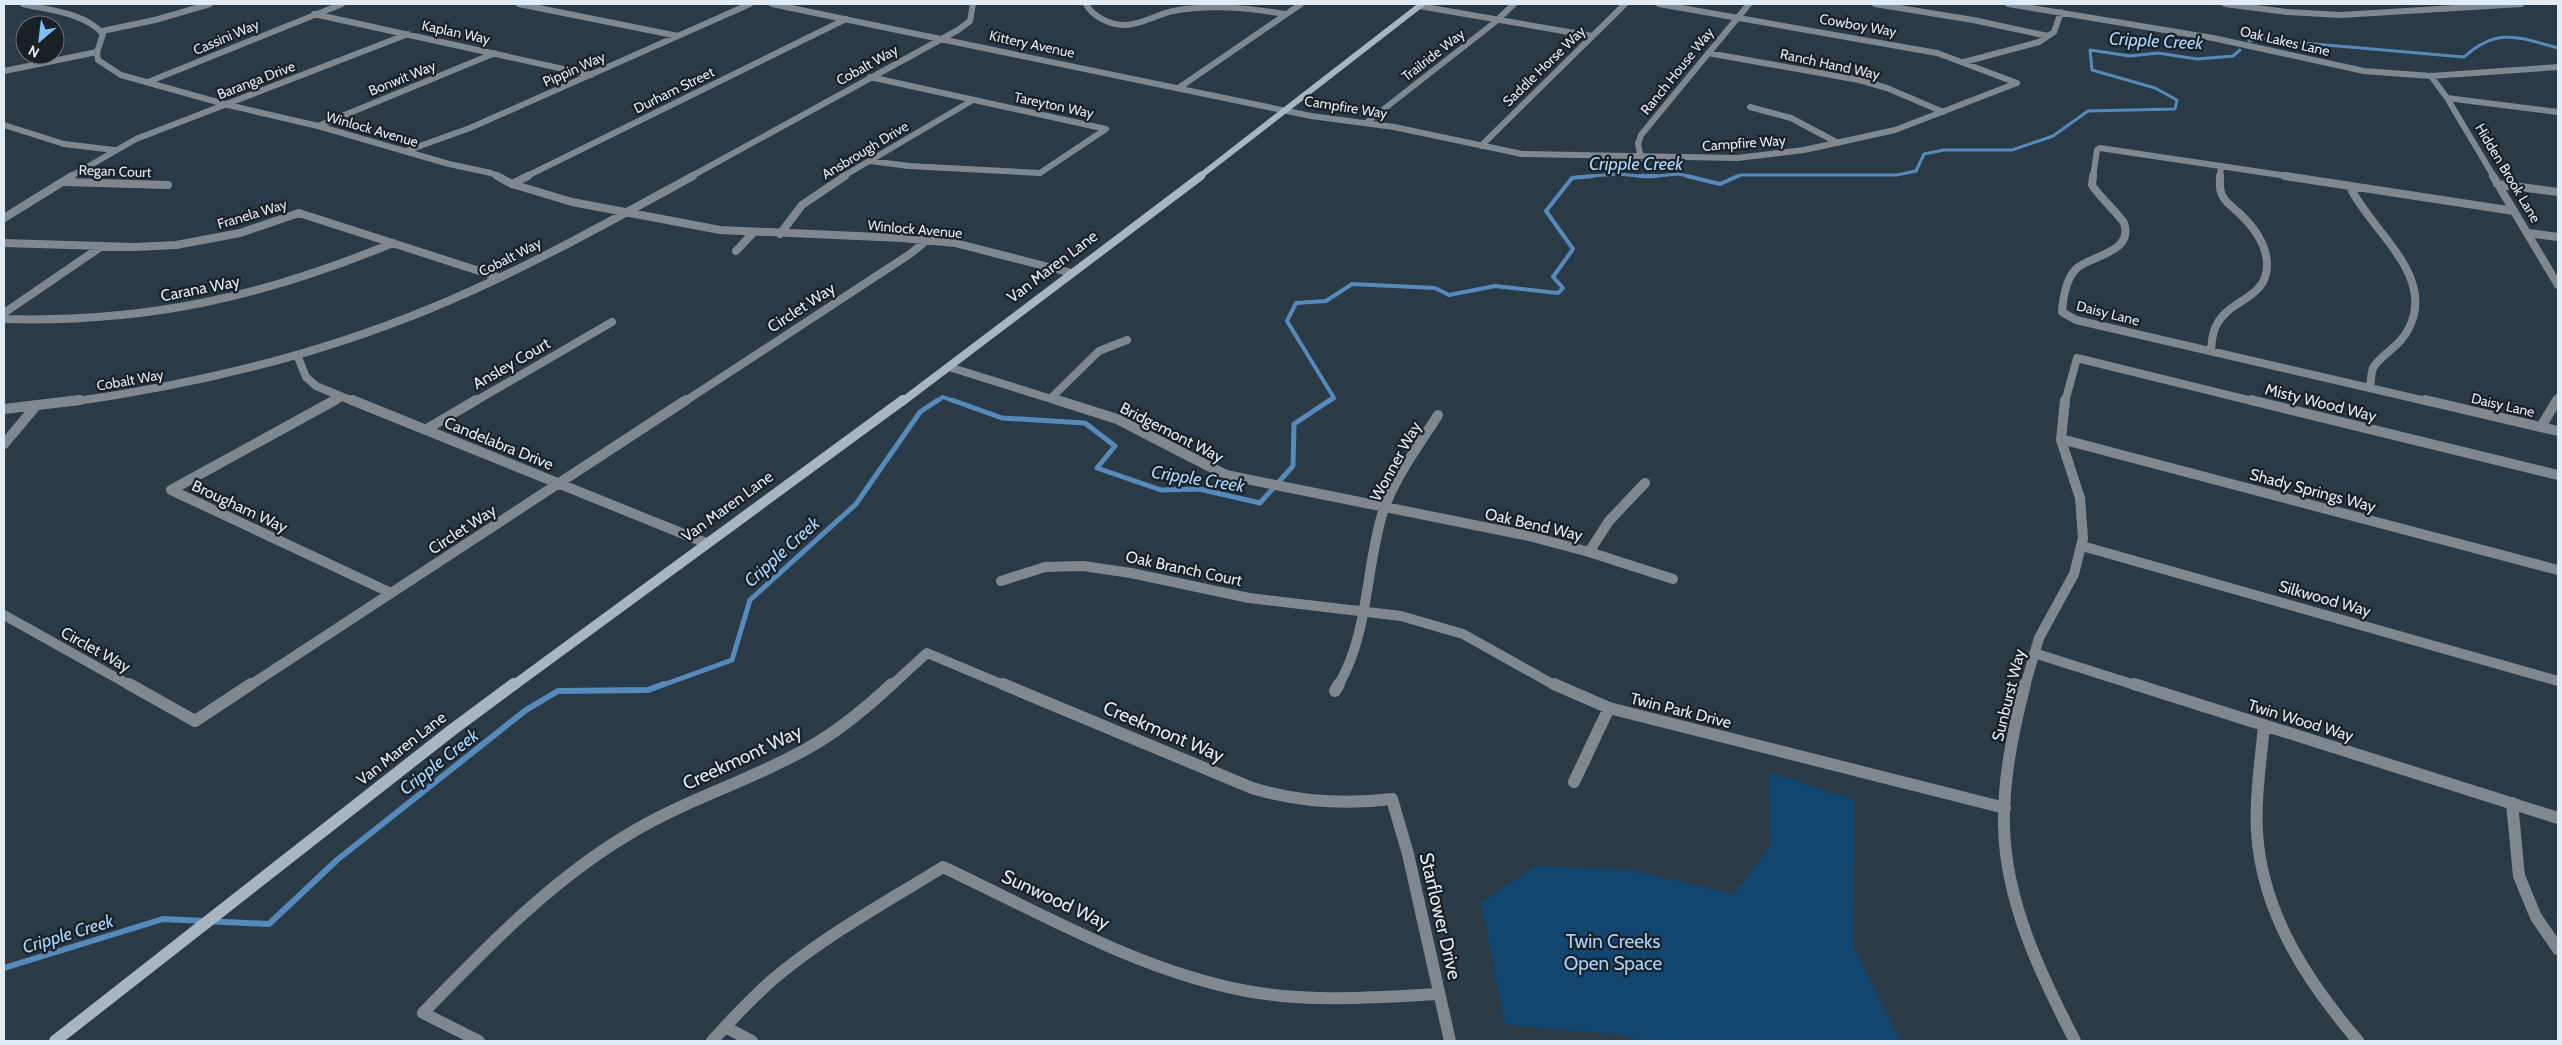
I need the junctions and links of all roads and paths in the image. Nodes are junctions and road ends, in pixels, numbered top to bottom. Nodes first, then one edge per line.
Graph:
1 (23, 4) edge
2 (210, 4) edge
3 (342, 4) edge
4 (519, 4) edge
5 (750, 4) edge
6 (772, 4) edge
7 (973, 4) edge
8 (1086, 4) edge
9 (1301, 4) edge
10 (1514, 4) edge
11 (1625, 4) edge
12 (1659, 4) edge
13 (1749, 4) edge
14 (1875, 4) edge
15 (2008, 4) edge
16 (2225, 4) edge
17 (2520, 4) edge
18 (1421, 5) edge
19 (2061, 12) junction
20 (314, 14) junction
21 (1286, 14) junction
22 (1737, 17) junction
23 (846, 19) junction
24 (1498, 20) junction
25 (102, 32) junction
26 (408, 34) junction
27 (678, 36) junction
28 (1592, 36) junction
29 (2048, 36) junction
30 (943, 38) junction
31 (97, 52) junction
32 (1708, 53) junction
33 (495, 54) junction
34 (1964, 62) junction
35 (2558, 67) edge
36 (4, 71) edge
37 (591, 75) junction
38 (2432, 76) junction
39 (870, 78) junction
40 (148, 82) junction
41 (2017, 83) joint
42 (1180, 87) junction
43 (2447, 98) junction
44 (973, 100) junction
45 (228, 105) junction
46 (1750, 107) dead end
47 (1286, 111) junction
48 (1943, 112) junction
49 (2558, 112) edge
50 (1366, 123) junction
51 (4, 125) edge
52 (318, 126) junction
53 (1838, 143) junction
54 (1481, 146) junction
55 (114, 150) junction
56 (406, 151) junction
57 (1641, 158) junction
58 (870, 161) junction
59 (2221, 166) junction
60 (62, 182) junction
61 (512, 184) junction
62 (2497, 184) junction
63 (168, 185) dead end
64 (2350, 187) junction
65 (2558, 192) edge
66 (2514, 211) junction
67 (626, 212) junction
68 (4, 218) edge
69 (753, 233) junction
70 (2528, 233) junction
71 (780, 234) junction
72 (2558, 237) edge
73 (927, 240) junction
74 (4, 243) edge
75 (393, 243) junction
76 (102, 246) junction
77 (736, 252) dead end
78 (1072, 273) junction
79 (498, 277) junction
80 (2558, 285) edge
81 (4, 313) edge
82 (4, 319) edge
83 (612, 322) dead end
84 (1127, 340) dead end
85 (2211, 350) junction
86 (297, 356) junction
87 (2077, 358) joint
88 (949, 367) junction
89 (2370, 387) junction
90 (341, 397) junction
91 (1051, 398) junction
92 (2558, 398) edge
93 (36, 406) junction
94 (4, 409) edge
95 (1438, 415) dead end
96 (2541, 427) junction
97 (425, 430) junction
98 (2558, 431) edge
99 (2061, 439) junction
100 (4, 444) edge
101 (2558, 475) edge
102 (1646, 483) dead end
103 (559, 484) junction
104 (1385, 508) junction
105 (706, 543) junction
106 (2082, 546) junction
107 (1589, 552) junction
108 (2558, 570) edge
109 (1673, 579) dead end
110 (1001, 581) dead end
111 (391, 593) junction
112 (1363, 611) junction
113 (4, 615) edge
114 (2034, 653) junction
115 (2558, 682) edge
116 (1335, 691) dead end
117 (1610, 708) junction
118 (2264, 725) junction
119 (1574, 782) dead end
120 (1392, 799) joint
121 (2512, 803) junction
122 (2005, 808) junction
123 (2558, 818) edge
124 (2558, 949) edge
125 (1439, 994) junction
126 (725, 1027) junction
127 (55, 1041) edge
128 (479, 1041) edge
129 (712, 1041) edge
130 (752, 1041) edge
131 (1450, 1041) edge
132 (2075, 1041) edge
133 (2358, 1041) edge

1 - 25 street
2 - 25 street
3 - 20 street, Cassini Way
4 - 27 street
5 - 27 street, Pippin Way
6 - 23 street, Kittery Avenue
7 - 30 street, Cobalt Way
8 - 21 street
9 - 21 street
10 - 24 street, Trailride Way
11 - 28 street, Saddle Horse Way
12 - 22 street, Cowboy Way
13 - 22 street, Ranch House Way
14 - 29 street
15 - 19 street, Oak Lakes Lane
16 - 17 street
18 - 24 street
18 - 47 main road, Van Maren Lane
19 - 29 street
19 - 38 street, Oak Lakes Lane
20 - 26 street, Kaplan Way
20 - 40 street, Cassini Way
21 - 42 street
22 - 32 street, Ranch House Way
22 - 34 street, Cowboy Way
23 - 30 street, Kittery Avenue
23 - 61 street, Durham Street
24 - 28 street
24 - 50 street, Trailride Way
25 - 31 street
26 - 33 street, Kaplan Way
26 - 45 street, Baranga Drive
27 - 37 street, Pippin Way
28 - 54 street, Saddle Horse Way
29 - 34 street
30 - 39 street, Cobalt Way
30 - 42 street, Kittery Avenue
31 - 36 street
31 - 40 street, Winlock Avenue
32 - 48 street, Ranch Hand Way
32 - 57 street, Ranch House Way
33 - 37 street, Kaplan Way
33 - 52 street, Bonwit Way
34 - 41 street, Cowboy Way
35 - 38 street, Oak Lakes Lane
37 - 56 street, Pippin Way
38 - 43 street, Hidden Brook Lane
39 - 44 street, Tareyton Way
39 - 67 street, Cobalt Way
40 - 45 street, Winlock Avenue
41 - 48 street, Campfire Way
42 - 47 street, Kittery Avenue
43 - 49 street
43 - 62 street, Hidden Brook Lane
44 - 58 street, Ansbrough Drive
44 - 58 street, Tareyton Way
45 - 52 street, Winlock Avenue
45 - 55 street, Baranga Drive
46 - 53 street
47 - 50 street, Campfire Way
47 - 78 main road, Van Maren Lane
48 - 53 street, Campfire Way
50 - 54 street, Campfire Way
51 - 55 street
52 - 56 street, Winlock Avenue
53 - 57 street, Campfire Way
54 - 57 street, Campfire Way
55 - 60 street, Baranga Drive
56 - 61 street, Winlock Avenue
58 - 71 street, Ansbrough Drive
59 - 64 street, Daisy Lane
59 - 85 street
59 - 85 street, Daisy Lane
60 - 63 street, Regan Court
60 - 68 street, Baranga Drive
61 - 67 street, Winlock Avenue
62 - 65 street
62 - 66 street, Hidden Brook Lane
64 - 66 street, Daisy Lane
64 - 89 street
66 - 70 street, Hidden Brook Lane
67 - 69 street, Winlock Avenue
67 - 79 street, Cobalt Way
69 - 71 street, Winlock Avenue
69 - 77 street
70 - 72 street
70 - 80 street, Hidden Brook Lane
71 - 73 street, Winlock Avenue
73 - 78 street, Winlock Avenue
73 - 103 street, Circlet Way
74 - 76 street, Franela Way
75 - 76 street, Franela Way
75 - 79 street, Franela Way
75 - 82 street, Carana Way
76 - 81 street
78 - 88 main road, Van Maren Lane
79 - 86 street, Cobalt Way
83 - 97 street, Ansley Court
84 - 91 street
85 - 89 street, Daisy Lane
86 - 90 street, Candelabra Drive
86 - 93 street, Cobalt Way
87 - 99 street, Sunburst Way
87 - 101 street, Misty Wood Way
88 - 91 street, Bridgemont Way
88 - 105 main road, Van Maren Lane
89 - 96 street, Daisy Lane
90 - 97 street, Candelabra Drive
90 - 111 street, Brougham Way
91 - 104 street, Bridgemont Way
92 - 96 street
93 - 94 street, Cobalt Way
93 - 100 street
95 - 104 street, Wonner Way
96 - 98 street, Daisy Lane
97 - 103 street, Candelabra Drive
99 - 106 street, Sunburst Way
99 - 108 street, Shady Springs Way
102 - 107 street
103 - 105 street, Candelabra Drive
103 - 111 street, Circlet Way
104 - 107 street, Oak Bend Way
104 - 112 street, Wonner Way
105 - 127 main road, Van Maren Lane
106 - 114 street, Sunburst Way
106 - 115 street, Silkwood Way
107 - 109 street, Oak Bend Way
110 - 112 street, Oak Branch Court
111 - 113 street, Circlet Way
112 - 116 street, Wonner Way
112 - 117 street, Twin Park Drive
114 - 118 street, Twin Wood Way
114 - 122 street, Sunburst Way
117 - 119 street
117 - 122 street, Twin Park Drive
118 - 121 street, Twin Wood Way
118 - 133 street
120 - 125 street, Starflower Drive
120 - 128 street, Creekmont Way
121 - 123 street, Twin Wood Way
121 - 124 street
122 - 132 street, Sunburst Way
125 - 126 street, Sunwood Way
125 - 131 street, Starflower Drive
126 - 129 street, Sunwood Way
126 - 130 street

